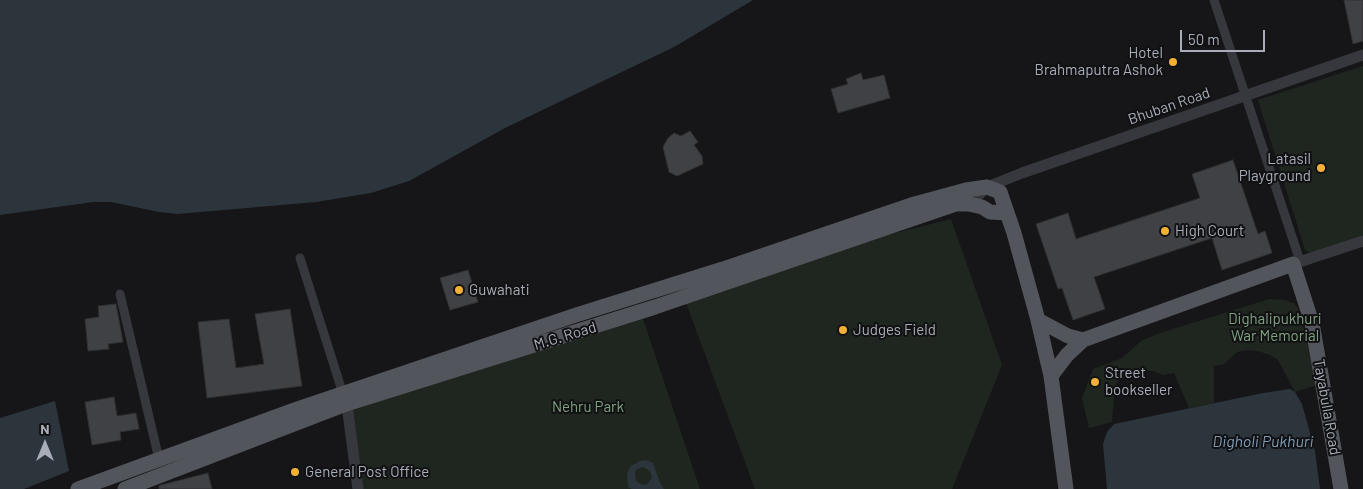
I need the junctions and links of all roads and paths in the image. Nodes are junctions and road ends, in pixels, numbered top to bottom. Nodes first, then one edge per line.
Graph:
1 (1214, 0) edge
2 (1363, 55) edge
3 (1245, 96) junction
4 (987, 188) junction
5 (969, 204) junction
6 (1007, 213) junction
7 (1363, 241) edge
8 (300, 258) dead end
9 (1297, 262) junction
10 (120, 294) dead end
11 (1038, 320) junction
12 (1083, 340) junction
13 (1051, 376) junction
14 (345, 399) junction
15 (159, 460) junction
16 (78, 489) edge
17 (125, 489) edge
18 (358, 489) edge
19 (1066, 489) edge
20 (1341, 489) edge

1 - 3 street
2 - 3 street, Bhuban Road
3 - 4 street, Bhuban Road
3 - 9 street
4 - 5 street, Bhuban Road
4 - 6 main road
4 - 14 main road
5 - 6 main road, M.G. Road
5 - 14 main road, M.G. Road
6 - 11 main road
7 - 9 street
8 - 14 street
9 - 12 main road
9 - 20 main road, Tayabulla Road
10 - 15 street
11 - 12 main road
11 - 13 main road
12 - 13 main road
13 - 19 main road
14 - 15 main road
14 - 17 main road, M.G. Road
14 - 18 street
15 - 16 main road

